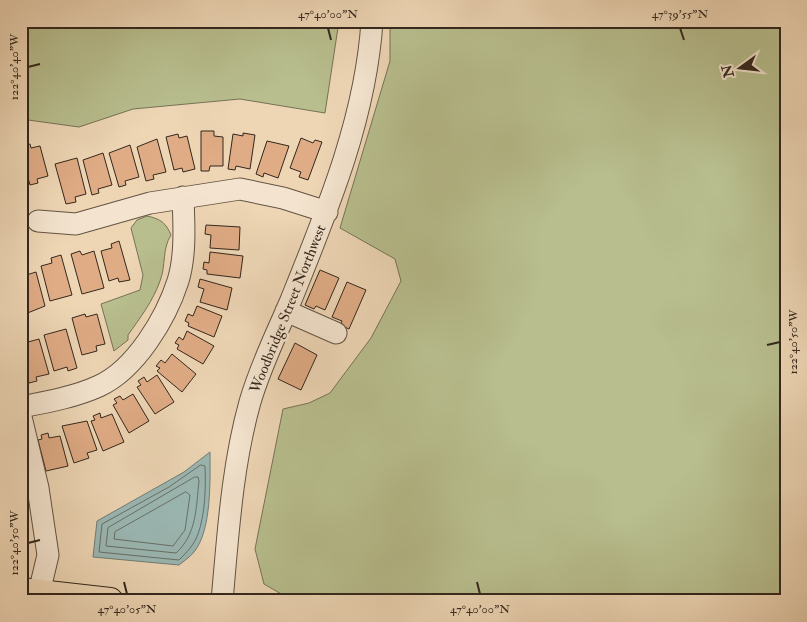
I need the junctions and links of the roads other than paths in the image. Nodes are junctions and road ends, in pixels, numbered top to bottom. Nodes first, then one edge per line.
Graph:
1 (372, 21) edge
2 (184, 197) junction
3 (327, 212) junction
4 (38, 221) dead end
5 (286, 311) junction
6 (336, 333) dead end
7 (21, 407) edge
8 (21, 417) edge
9 (30, 592) edge
10 (110, 601) edge
11 (222, 601) edge

1 - 3 street, Woodbridge Street Northwest
2 - 3 street
2 - 4 street
2 - 7 street
3 - 5 street, Woodbridge Street Northwest
5 - 6 street
5 - 11 street, Woodbridge Street Northwest
8 - 9 street
9 - 10 main road

